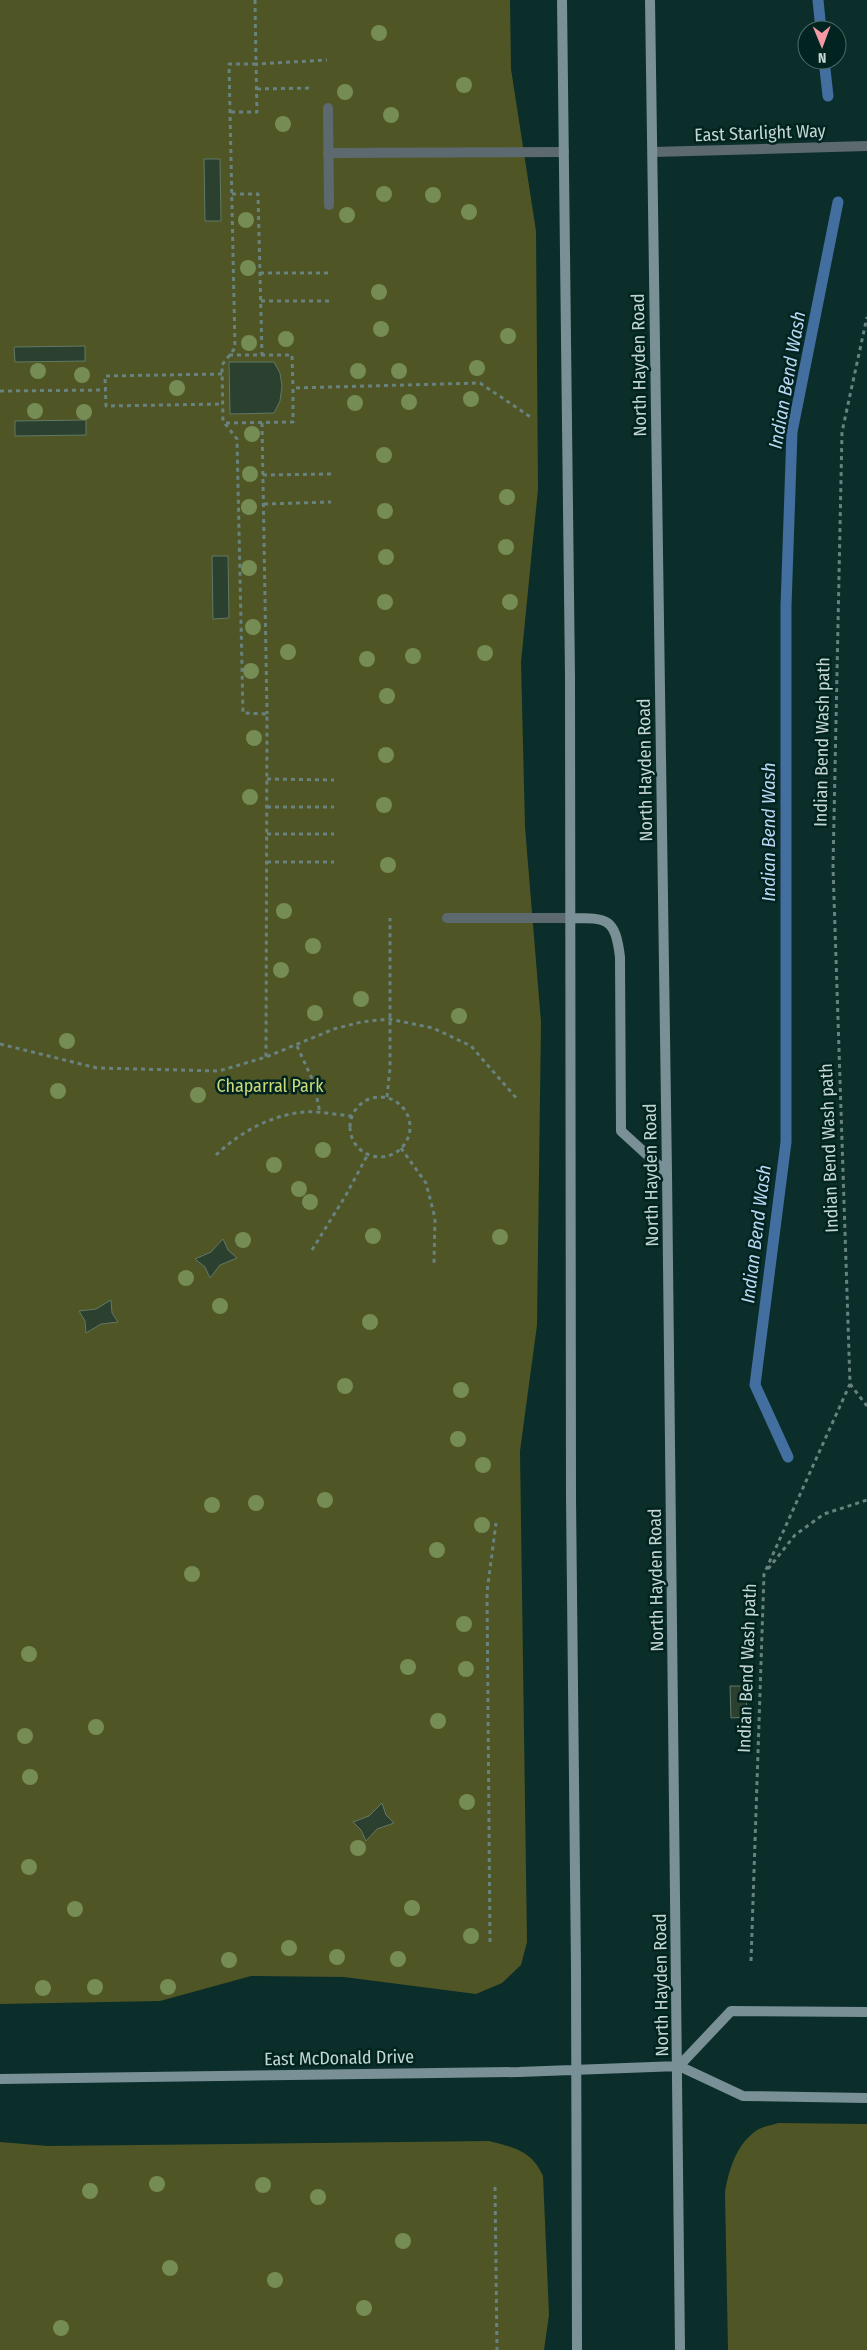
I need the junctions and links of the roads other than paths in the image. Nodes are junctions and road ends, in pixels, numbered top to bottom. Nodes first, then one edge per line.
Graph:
1 (562, 0) edge
2 (650, 0) edge
3 (328, 108) dead end
4 (867, 146) edge
5 (564, 152) junction
6 (653, 152) junction
7 (328, 153) junction
8 (329, 205) dead end
9 (447, 918) dead end
10 (571, 918) junction
11 (667, 1173) junction
12 (867, 2012) edge
13 (678, 2066) junction
14 (576, 2070) junction
15 (0, 2079) edge
16 (867, 2098) edge
17 (577, 2350) edge
18 (680, 2350) edge

1 - 5 main road
2 - 6 main road, North Hayden Road
3 - 7 street
4 - 6 street, East Starlight Way
5 - 7 street
5 - 10 main road
6 - 11 main road, North Hayden Road
7 - 8 street
9 - 10 street
10 - 11 main road
10 - 14 main road
11 - 13 main road, North Hayden Road
12 - 13 main road
13 - 14 main road, East McDonald Drive
13 - 16 main road, East McDonald Drive
13 - 18 main road, North Hayden Road
14 - 15 main road, East McDonald Drive
14 - 17 main road

